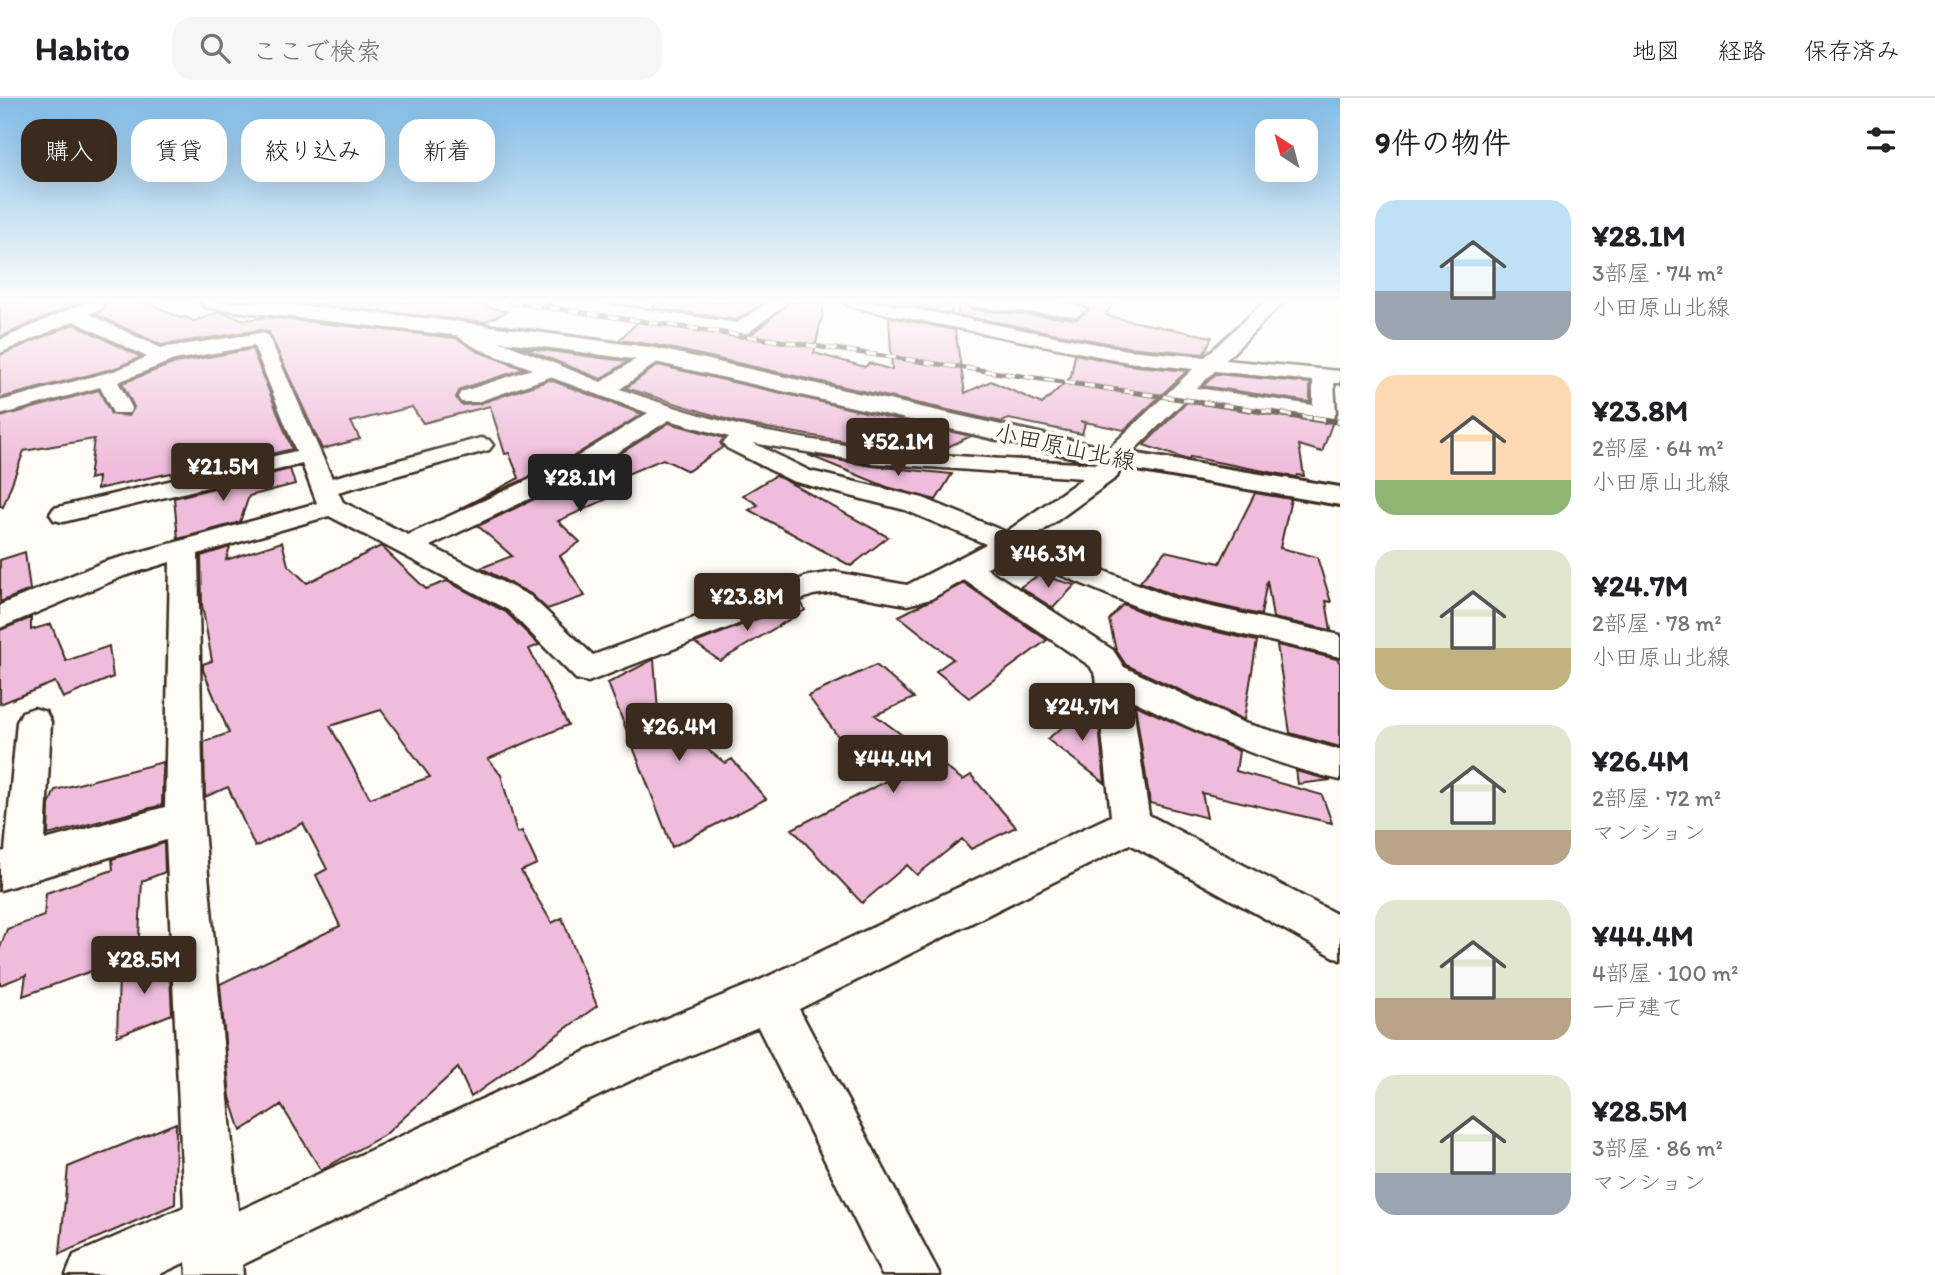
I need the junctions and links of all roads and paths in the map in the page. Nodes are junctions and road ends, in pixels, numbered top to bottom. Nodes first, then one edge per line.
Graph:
1 (164, 357) edge
2 (269, 357) edge
3 (520, 357) edge
4 (652, 357) edge
5 (663, 357) edge
6 (1146, 357) edge
7 (1216, 357) edge
8 (1208, 365) junction
9 (551, 370) junction
10 (1332, 376) edge
11 (106, 379) junction
12 (602, 391) junction
13 (1180, 392) junction
14 (469, 397) dead end
15 (0, 408) edge
16 (121, 408) dead end
17 (1164, 409) junction
18 (666, 412) junction
19 (1272, 424) dead end
20 (733, 431) junction
21 (481, 445) dead end
22 (310, 455) junction
23 (1111, 465) junction
24 (1340, 496) edge
25 (328, 497) junction
26 (63, 514) dead end
27 (1010, 542) junction
28 (406, 546) junction
29 (184, 547) junction
30 (966, 568) junction
31 (0, 617) edge
32 (1340, 646) edge
33 (1112, 676) junction
34 (33, 722) dead end
35 (1340, 765) edge
36 (184, 818) junction
37 (1131, 825) junction
38 (12, 867) edge
39 (1340, 939) edge
40 (769, 1000) junction
41 (213, 1249) edge
42 (94, 1275) edge
43 (912, 1275) edge

1 - 11 street
2 - 22 street
3 - 9 street
4 - 12 street
5 - 23 main road, 小田原山北線
6 - 8 street
7 - 8 street
8 - 10 street
8 - 13 street
9 - 12 street
9 - 14 street
10 - 13 street
11 - 15 street
11 - 16 street
12 - 18 street
13 - 17 street
17 - 19 street
17 - 23 street
18 - 20 street
18 - 28 street
20 - 23 street
20 - 27 street
21 - 25 street
22 - 25 street
22 - 26 street
23 - 24 main road, 小田原山北線
23 - 27 street
25 - 28 street
25 - 29 street
27 - 30 street
27 - 32 street
28 - 30 street
29 - 31 street
29 - 36 street
30 - 33 street
33 - 35 street
33 - 37 street
34 - 38 street
36 - 38 street
36 - 41 street
37 - 39 street
37 - 40 street
40 - 41 street
40 - 43 street
41 - 42 street

